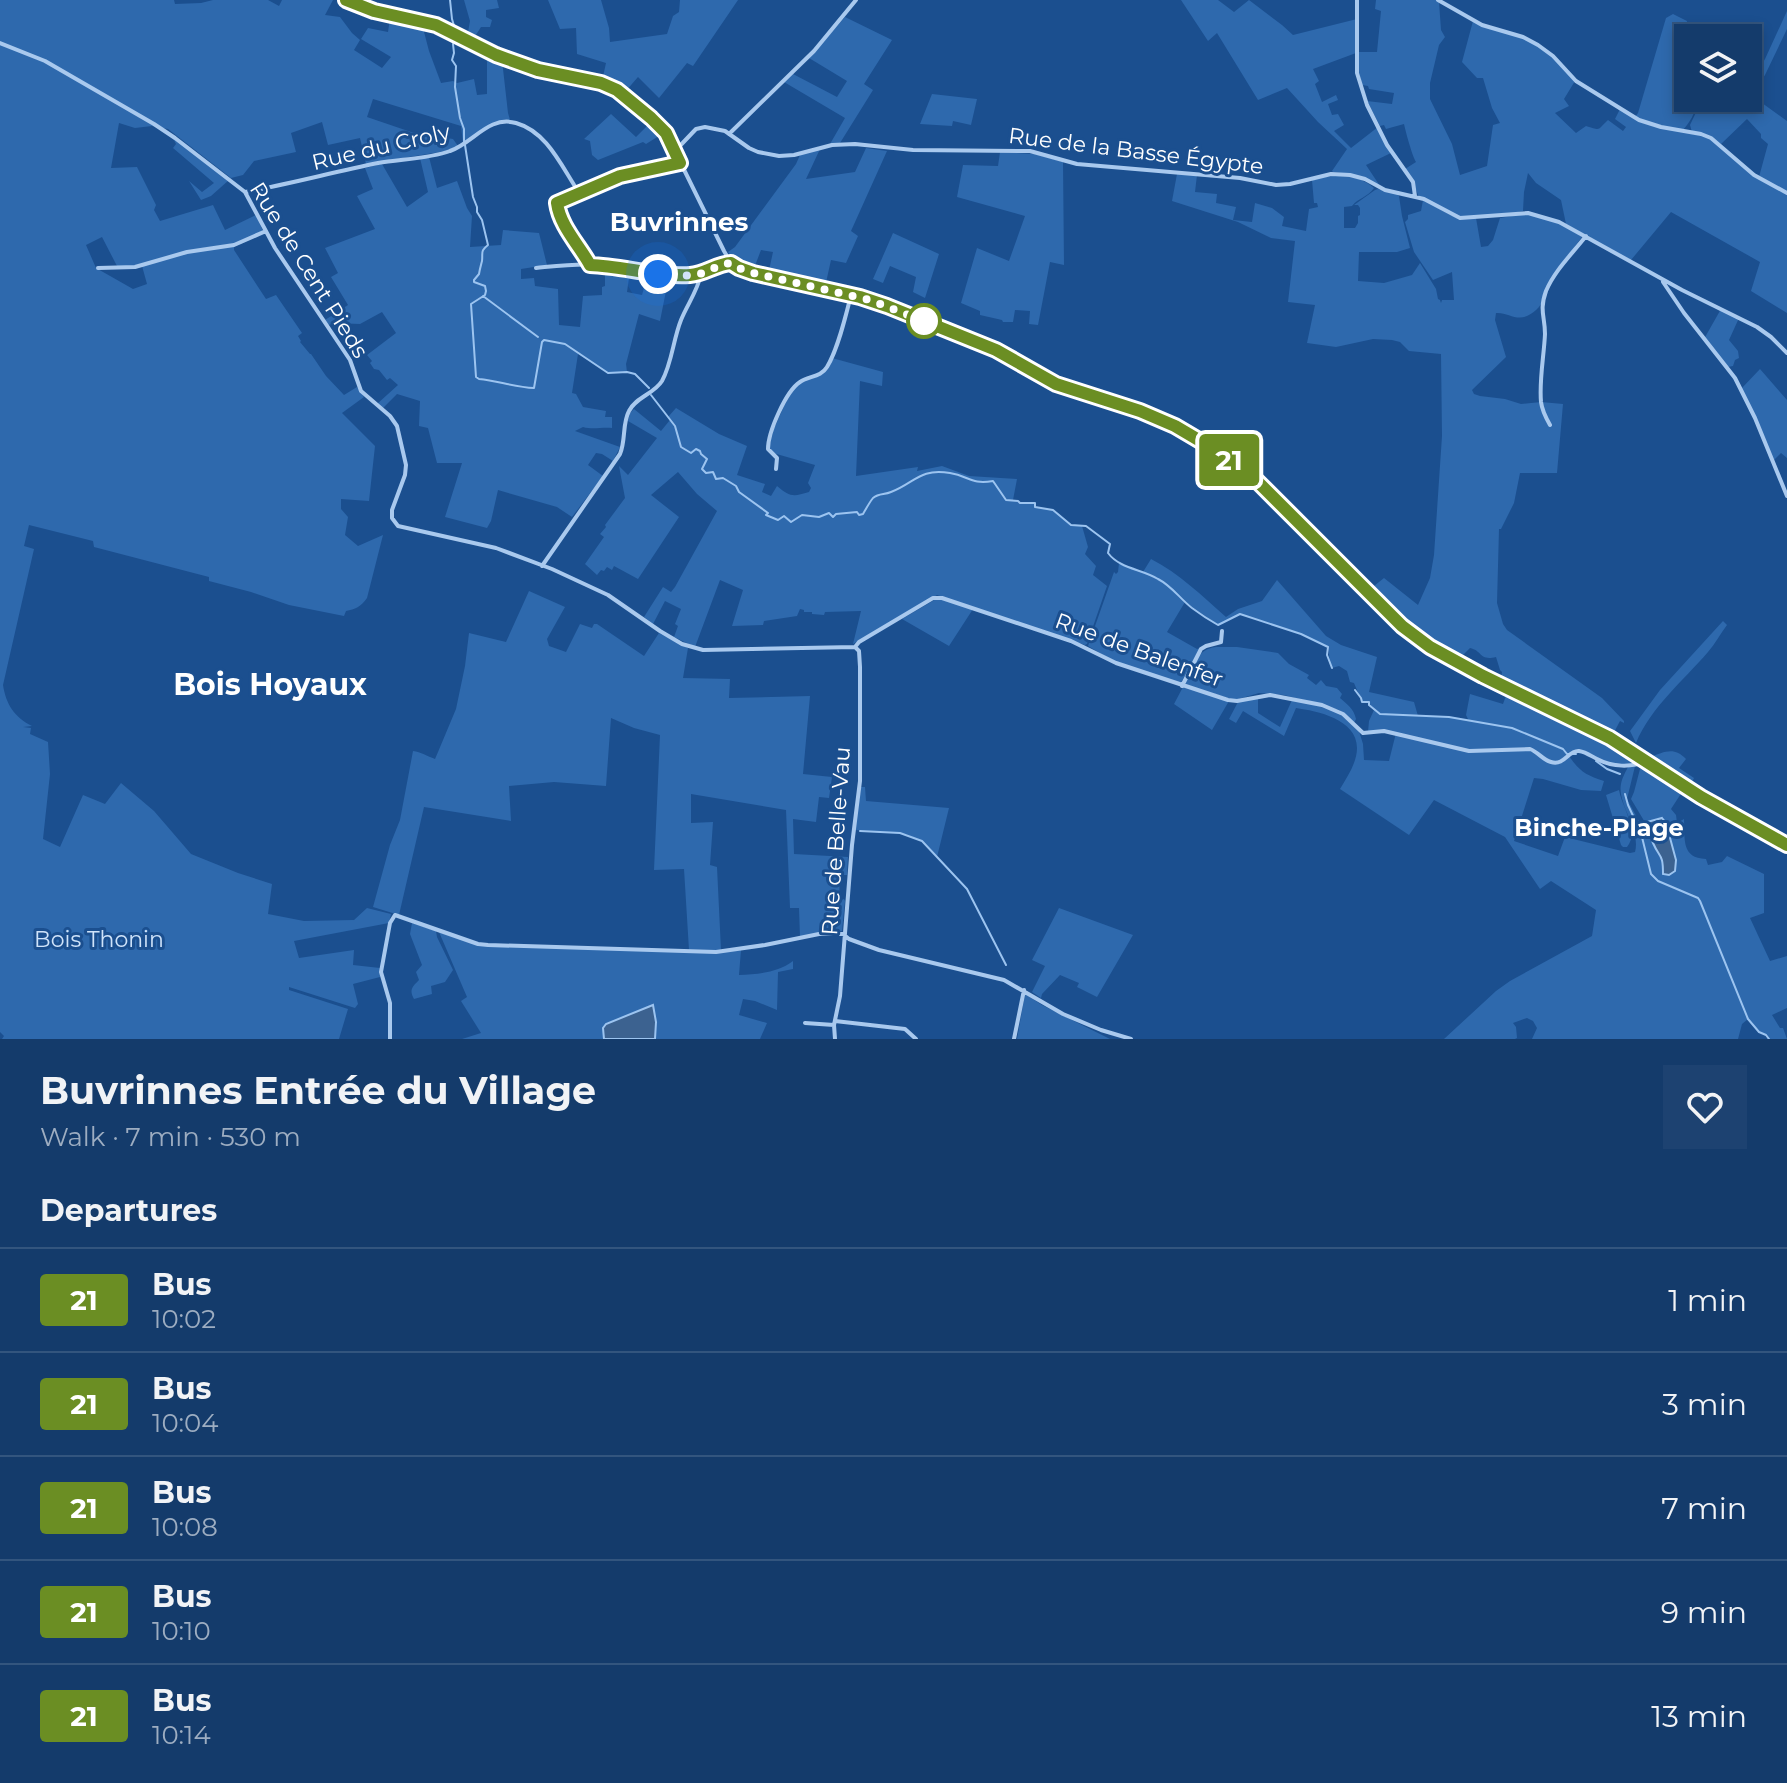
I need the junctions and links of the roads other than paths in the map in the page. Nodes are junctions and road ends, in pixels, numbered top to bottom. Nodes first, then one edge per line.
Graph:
1 (346, 0) edge
2 (856, 0) edge
3 (1357, 0) edge
4 (1438, 0) edge
5 (0, 43) edge
6 (729, 134) junction
7 (675, 151) junction
8 (680, 163) junction
9 (245, 192) junction
10 (1787, 193) edge
11 (580, 194) junction
12 (1415, 196) junction
13 (266, 231) junction
14 (1586, 236) junction
15 (731, 263) junction
16 (590, 265) junction
17 (98, 268) dead end
18 (536, 268) dead end
19 (701, 274) junction
20 (1662, 280) junction
21 (851, 295) junction
22 (1787, 353) edge
23 (1550, 425) dead end
24 (776, 469) dead end
25 (1787, 496) edge
26 (542, 566) junction
27 (1222, 631) dead end
28 (855, 647) junction
29 (1182, 686) junction
30 (1646, 761) junction
31 (1787, 845) edge
32 (845, 936) junction
33 (1024, 990) junction
34 (805, 1023) dead end
35 (835, 1023) junction
36 (390, 1039) edge
37 (835, 1039) edge
38 (916, 1039) edge
39 (1014, 1039) edge
40 (1131, 1039) edge

1 - 7 street
2 - 6 street
3 - 12 street
4 - 10 street
5 - 9 street, Rue de Cent Pieds
6 - 7 street
6 - 12 street, Rue de la Basse Égypte
7 - 8 street
8 - 11 street
8 - 15 street
9 - 11 street, Rue du Croly
9 - 13 street, Rue de Cent Pieds
11 - 16 street
12 - 14 street, Rue de la Basse Égypte
13 - 17 street
13 - 26 street, Rue de Cent Pieds
14 - 20 street, Rue de la Basse Égypte
14 - 23 street
15 - 19 street
15 - 21 street
16 - 18 street
16 - 19 street
19 - 26 street
20 - 22 street, Rue de la Basse Égypte
20 - 25 street
21 - 24 street
21 - 30 street
26 - 28 street, Rue de Cent Pieds
27 - 29 street
28 - 29 street, Rue de Balenfer
28 - 32 street, Rue de Belle-Vau
29 - 30 street, Rue de Balenfer
30 - 31 street
32 - 33 street
32 - 35 street, Rue de Belle-Vau
32 - 36 street
33 - 39 street
33 - 40 street
34 - 35 street
35 - 37 street, Rue de Belle-Vau
35 - 38 street

